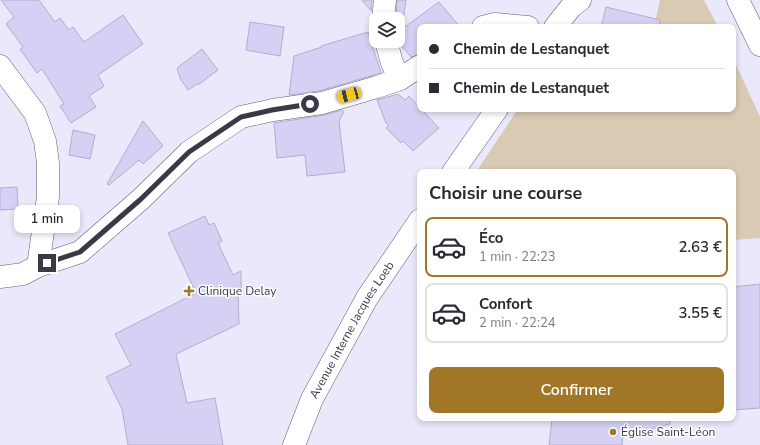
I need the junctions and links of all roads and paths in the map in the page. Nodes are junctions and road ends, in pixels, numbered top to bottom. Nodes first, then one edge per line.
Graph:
1 (385, 0) edge
2 (580, 0) edge
3 (738, 0) edge
4 (384, 12) edge
5 (557, 24) edge
6 (760, 45) edge
7 (388, 48) edge
8 (0, 66) edge
9 (417, 68) edge
10 (400, 80) junction
11 (494, 112) edge
12 (455, 169) edge
13 (417, 224) edge
14 (38, 266) junction
15 (0, 277) edge
16 (294, 445) edge

1 - 4 street
2 - 5 street
3 - 6 street
7 - 10 street
8 - 14 street
9 - 10 street
10 - 14 street
11 - 12 street
13 - 16 street, Avenue Interne Jacques Loeb
14 - 15 street

